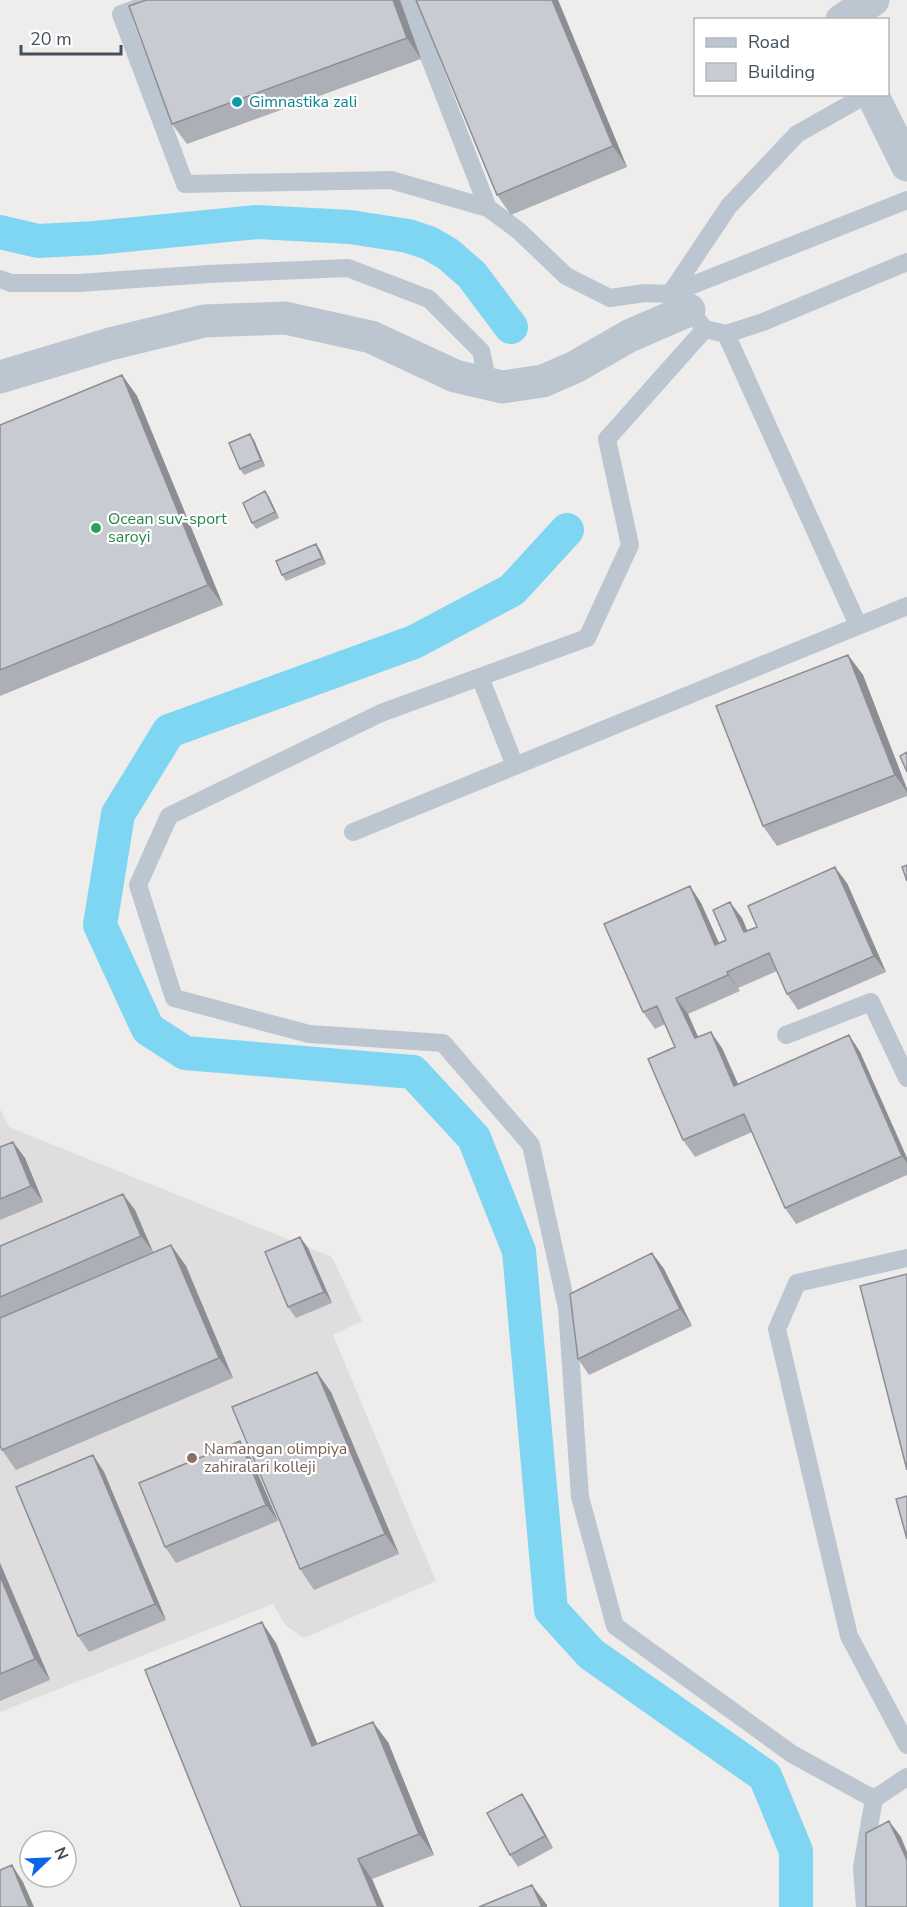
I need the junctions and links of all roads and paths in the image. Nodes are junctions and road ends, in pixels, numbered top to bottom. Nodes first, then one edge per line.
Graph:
1 (160, 0) edge
2 (407, 0) edge
3 (826, 0) edge
4 (873, 0) edge
5 (834, 18) edge
6 (845, 18) edge
7 (864, 96) edge
8 (873, 96) edge
9 (907, 165) edge
10 (907, 200) edge
11 (488, 208) junction
12 (907, 262) edge
13 (0, 279) edge
14 (688, 311) junction
15 (726, 334) junction
16 (0, 377) edge
17 (495, 385) junction
18 (907, 606) edge
19 (858, 626) junction
20 (480, 677) junction
21 (516, 766) junction
22 (353, 832) dead end
23 (786, 1035) dead end
24 (907, 1078) edge
25 (907, 1258) edge
26 (907, 1745) edge
27 (907, 1778) edge
28 (874, 1799) junction
29 (865, 1907) edge

1 - 11 lane
2 - 11 lane
3 - 5 street
4 - 6 street
7 - 14 lane
8 - 9 street
10 - 14 lane
11 - 14 lane
12 - 15 lane
13 - 17 lane
14 - 15 lane
14 - 17 street
14 - 20 lane
15 - 19 lane
16 - 17 street
18 - 19 lane
19 - 21 lane
20 - 21 lane
20 - 28 lane
21 - 22 lane
23 - 24 lane
25 - 26 lane
27 - 28 lane
28 - 29 lane

